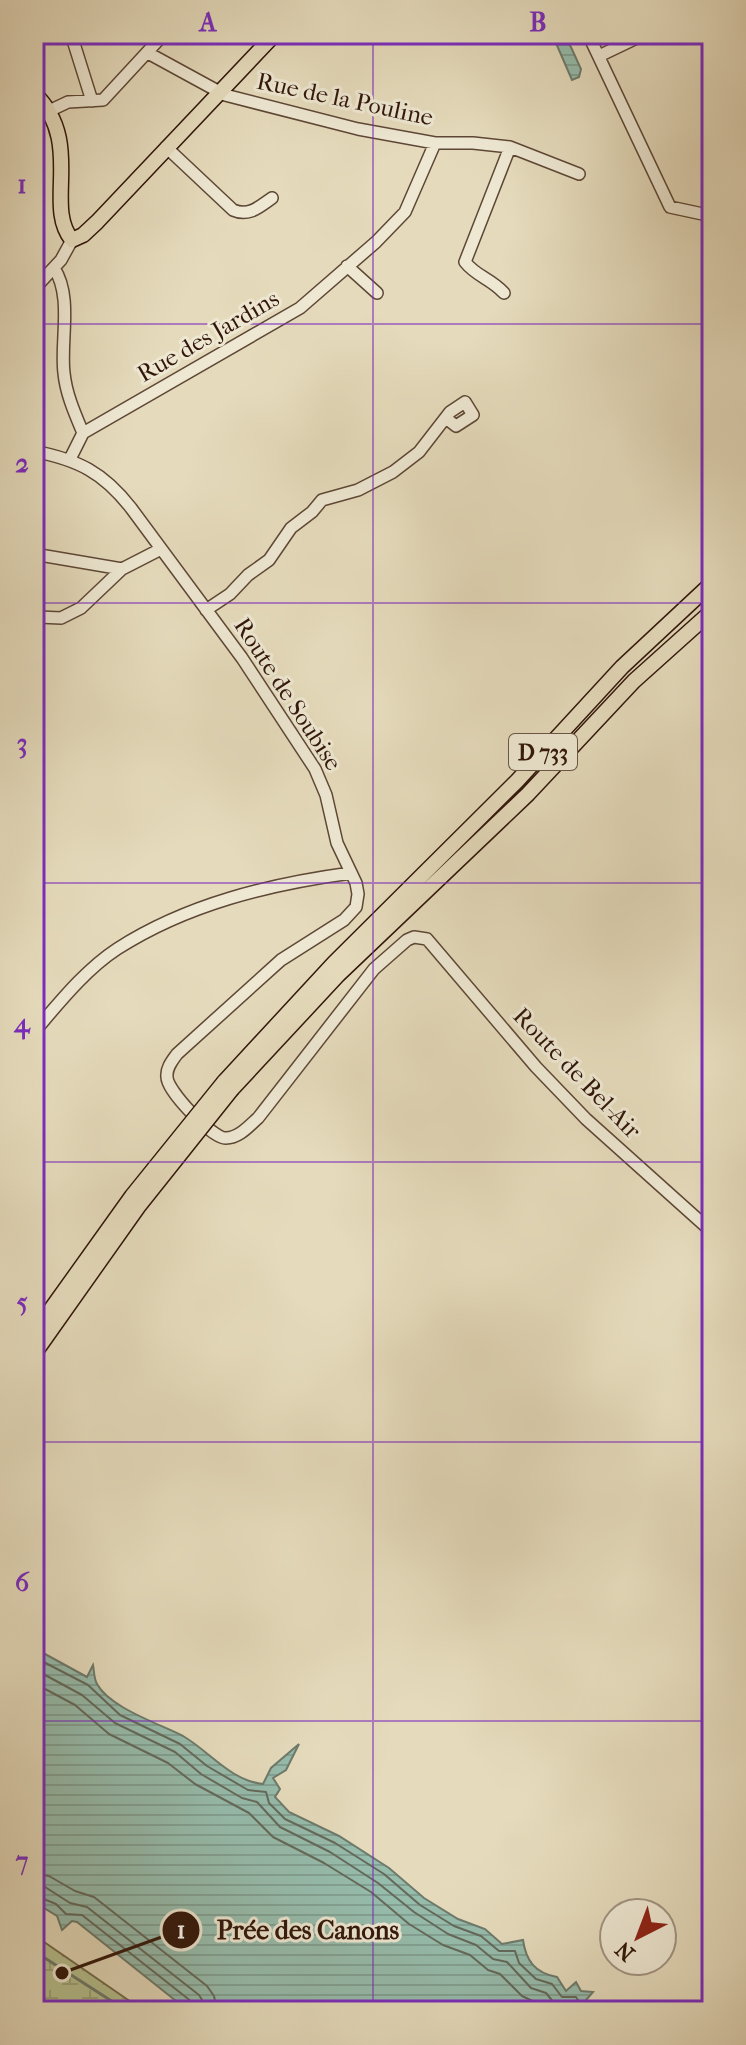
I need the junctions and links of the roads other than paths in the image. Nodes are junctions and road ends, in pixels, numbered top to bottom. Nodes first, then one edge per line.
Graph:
1 (71, 34) edge
2 (164, 34) edge
3 (275, 34) edge
4 (588, 34) edge
5 (645, 34) edge
6 (148, 53) junction
7 (599, 56) junction
8 (34, 93) edge
9 (220, 93) junction
10 (92, 101) junction
11 (49, 111) junction
12 (435, 143) junction
13 (166, 147) junction
14 (510, 147) junction
15 (579, 174) dead end
16 (272, 198) dead end
17 (712, 216) edge
18 (72, 240) junction
19 (347, 266) junction
20 (54, 268) junction
21 (34, 289) edge
22 (377, 293) dead end
23 (504, 293) dead end
24 (447, 419) dead end
25 (83, 433) junction
26 (34, 451) edge
27 (70, 459) junction
28 (161, 549) junction
29 (34, 554) edge
30 (122, 569) junction
31 (712, 583) edge
32 (206, 610) junction
33 (712, 611) edge
34 (39, 617) dead end
35 (351, 873) junction
36 (419, 937) joint
37 (34, 1032) edge
38 (228, 1086) junction
39 (712, 1232) edge
40 (34, 1333) edge
41 (34, 1354) edge

1 - 10 street
2 - 6 street
3 - 9 main road
4 - 7 street
5 - 7 street
6 - 9 street, Rue de la Pouline
6 - 10 street
7 - 17 street
8 - 11 main road
9 - 12 street, Rue de la Pouline
9 - 13 main road
10 - 11 street
11 - 18 main road
12 - 14 street, Rue de la Pouline
12 - 19 street, Rue des Jardins
13 - 16 street
13 - 18 main road
14 - 15 street, Rue de la Pouline
14 - 23 street
18 - 20 street
19 - 22 street
19 - 25 street, Rue des Jardins
20 - 21 street
20 - 25 street
24 - 32 street
25 - 27 street
26 - 27 street, Route de Soubise
27 - 28 street, Route de Soubise
28 - 30 street
28 - 32 street, Route de Soubise
29 - 30 street
30 - 34 street
31 - 38 main road, D 733
32 - 35 street, Route de Soubise
33 - 38 main road, D 733
35 - 36 street, Route de Soubise
35 - 37 street
36 - 39 street, Route de Bel-Air
38 - 40 main road, D 733, bridge
38 - 41 main road, D 733, bridge

